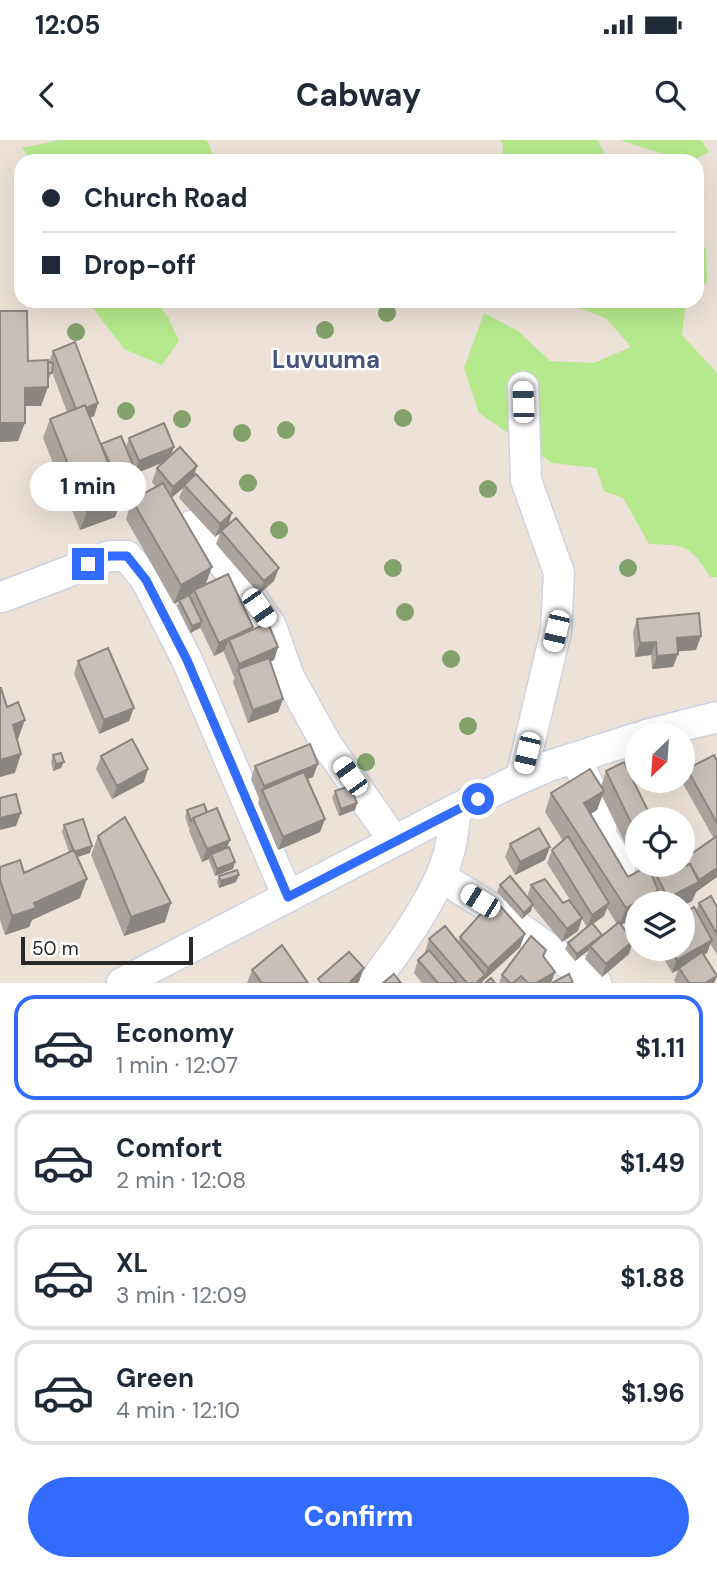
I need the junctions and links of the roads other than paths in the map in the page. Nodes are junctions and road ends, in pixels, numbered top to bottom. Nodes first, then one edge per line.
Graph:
1 (523, 387) dead end
2 (191, 526) edge
3 (2, 597) dead end
4 (717, 717) edge
5 (693, 723) edge
6 (625, 750) edge
7 (574, 758) junction
8 (521, 778) junction
9 (456, 809) junction
10 (394, 841) junction
11 (441, 877) junction
12 (627, 880) edge
13 (288, 897) junction
14 (122, 983) edge
15 (373, 983) edge
16 (596, 983) edge

1 - 8 street
2 - 10 street
3 - 13 street
4 - 5 street
6 - 7 street
7 - 8 street
7 - 12 street
8 - 9 street
9 - 10 street
9 - 11 street
10 - 13 street
11 - 15 street
11 - 16 street
13 - 14 street

